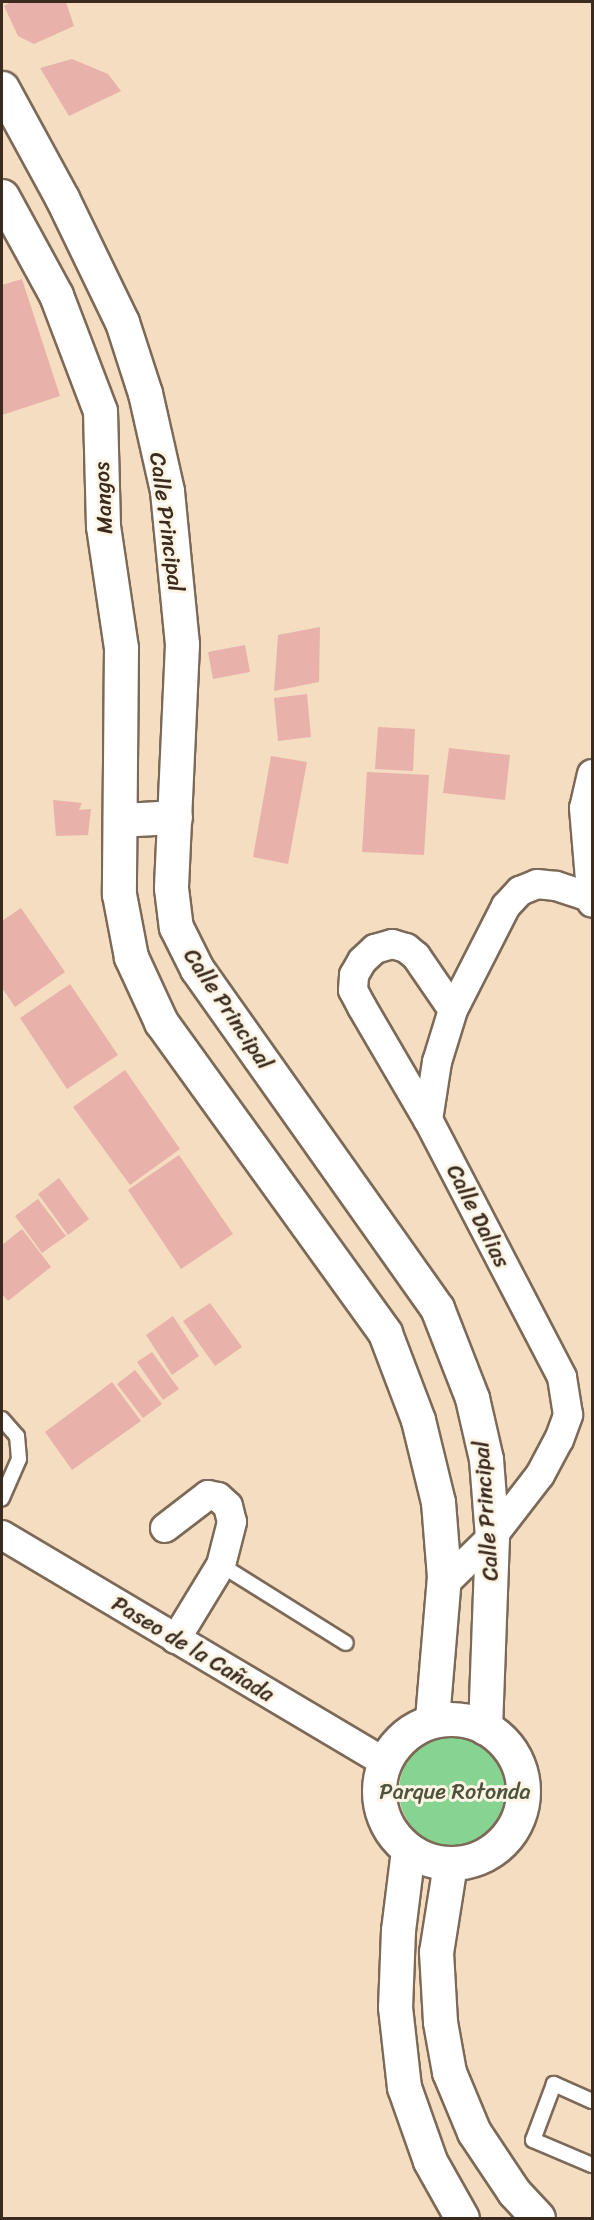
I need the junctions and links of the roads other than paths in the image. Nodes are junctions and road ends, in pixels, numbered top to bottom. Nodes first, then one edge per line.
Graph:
1 (2, 88) edge
2 (2, 196) edge
3 (592, 774) edge
4 (175, 817) junction
5 (120, 820) junction
6 (592, 899) edge
7 (453, 1010) junction
8 (428, 1120) junction
9 (2, 1419) edge
10 (2, 1498) edge
11 (165, 1528) dead end
12 (2, 1535) edge
13 (492, 1537) junction
14 (221, 1564) junction
15 (443, 1585) junction
16 (176, 1639) junction
17 (346, 1643) dead end
18 (432, 1720) junction
19 (485, 1728) junction
20 (385, 1762) junction
21 (408, 1850) junction
22 (450, 1864) junction
23 (592, 2101) edge
24 (592, 2165) edge
25 (462, 2218) edge
26 (538, 2218) edge

1 - 4 street, Calle Principal
2 - 5 street, Mangos
3 - 6 street
4 - 5 street
4 - 13 street, Calle Principal
5 - 15 street, Calle Principal
6 - 7 street
7 - 8 street
7 - 8 street, Calle Dalias
8 - 13 street, Calle Dalias
9 - 10 lane
11 - 14 street
12 - 16 street, Paseo de la Cañada
13 - 15 street, Calle Dalias
13 - 19 street, Calle Principal
14 - 16 street
14 - 17 lane
15 - 18 street, Calle Principal
16 - 20 street, Paseo de la Cañada
18 - 19 street
18 - 20 street
19 - 22 street
20 - 21 street
21 - 22 street
21 - 25 street
22 - 26 street
23 - 24 lane

